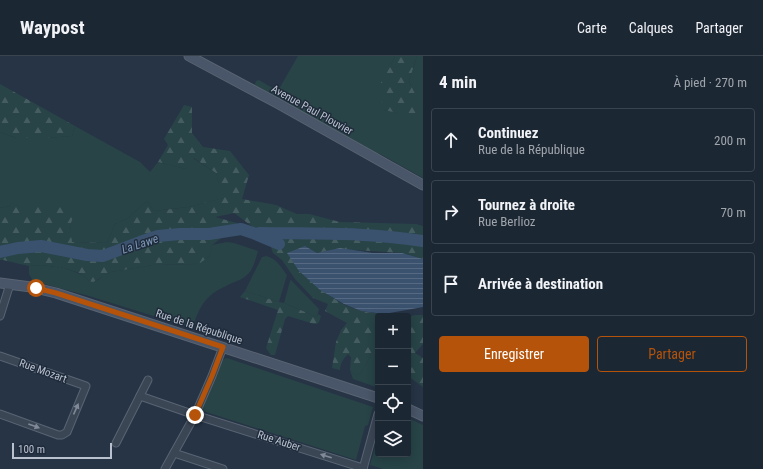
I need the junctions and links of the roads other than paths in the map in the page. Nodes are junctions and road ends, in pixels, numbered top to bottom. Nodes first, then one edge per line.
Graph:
1 (189, 56) edge
2 (423, 185) edge
3 (0, 283) edge
4 (10, 284) junction
5 (0, 316) edge
6 (223, 347) junction
7 (0, 356) edge
8 (148, 380) dead end
9 (140, 396) junction
10 (375, 397) edge
11 (411, 410) edge
12 (0, 414) edge
13 (195, 415) junction
14 (423, 416) edge
15 (376, 421) edge
16 (116, 443) dead end
17 (174, 453) junction
18 (363, 468) edge
19 (165, 469) edge
20 (224, 469) edge

1 - 2 main road, Avenue Paul Plouvier
3 - 4 main road, Rue de la République
4 - 5 street
4 - 6 main road, Rue de la République
6 - 10 main road, Rue de la République
6 - 13 street
12 -> 7 street, Rue Mozart
8 - 9 street
9 - 13 street, Rue Auber
9 - 16 street
11 - 14 main road
13 - 17 street
18 -> 13 street, Rue Auber
15 - 18 street
17 - 19 street
17 - 20 street

